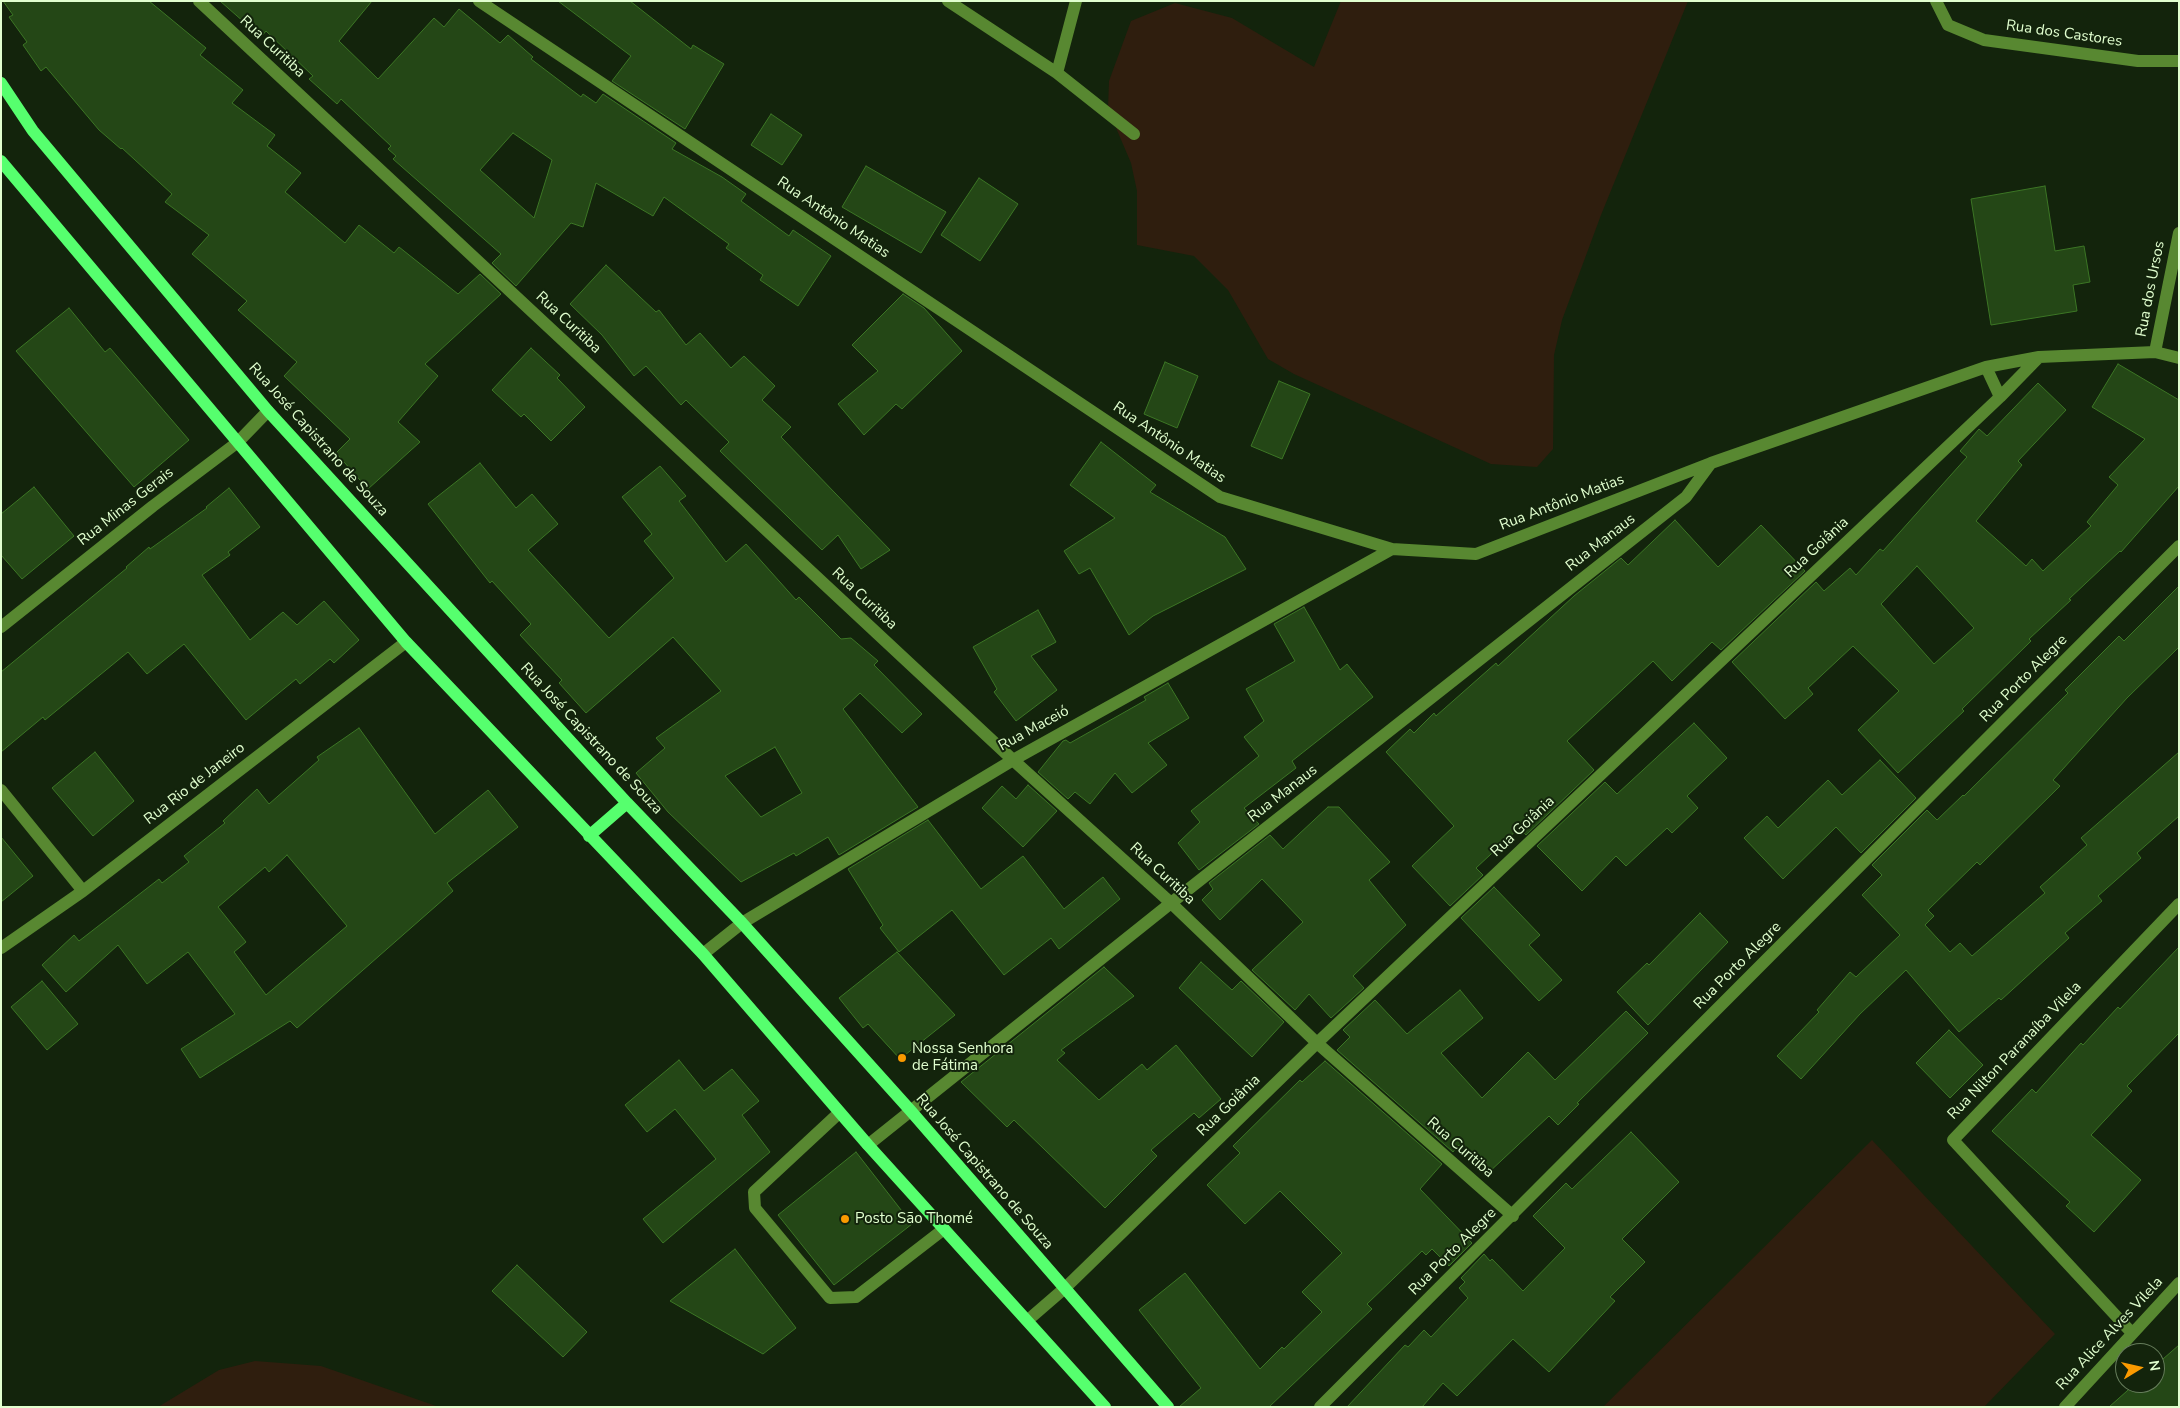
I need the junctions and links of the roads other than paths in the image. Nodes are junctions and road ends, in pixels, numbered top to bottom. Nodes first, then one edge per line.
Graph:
1 (199, 1) edge
2 (480, 1) edge
3 (948, 1) edge
4 (1076, 1) edge
5 (1936, 1) edge
6 (2179, 61) edge
7 (1057, 73) junction
8 (1, 83) edge
9 (1134, 134) dead end
10 (1, 161) edge
11 (2179, 233) edge
12 (2155, 352) junction
13 (2039, 357) junction
14 (2179, 358) edge
15 (1986, 367) junction
16 (2000, 397) junction
17 (268, 411) junction
18 (238, 442) junction
19 (1711, 463) junction
20 (2179, 546) edge
21 (1392, 549) junction
22 (1, 627) edge
23 (406, 642) junction
24 (1013, 760) junction
25 (1, 790) edge
26 (627, 803) junction
27 (589, 836) junction
28 (83, 891) junction
29 (1171, 903) junction
30 (2179, 904) edge
31 (742, 923) junction
32 (1, 948) edge
33 (703, 954) junction
34 (1317, 1044) junction
35 (910, 1110) junction
36 (839, 1113) junction
37 (868, 1145) junction
38 (1512, 1216) junction
39 (944, 1229) junction
40 (2179, 1283) edge
41 (1065, 1288) junction
42 (1028, 1320) junction
43 (2131, 1332) junction
44 (1105, 1407) edge
45 (1168, 1407) edge
46 (1320, 1407) edge
47 (2065, 1407) edge

1 - 24 street, Rua Curitiba
2 - 21 street, Rua Antônio Matias
3 - 7 street
4 - 7 street
5 - 6 street, Rua dos Castores
7 - 9 street
8 - 17 main road, Rua José Capistrano de Souza
10 - 18 main road
11 - 12 street, Rua dos Ursos
12 - 13 street, Rua Antônio Matias
12 - 14 street, Rua Antônio Matias
13 - 15 street, Rua Antônio Matias
13 - 16 street, Rua Goiânia
15 - 16 street
15 - 19 street, Rua Antônio Matias
16 - 34 street, Rua Goiânia
17 - 18 street, Rua Minas Gerais
17 - 26 main road, Rua José Capistrano de Souza
18 - 22 street, Rua Minas Gerais
18 - 23 main road
19 - 21 street, Rua Antônio Matias
19 - 29 street, Rua Manaus
20 - 38 street, Rua Porto Alegre
21 - 24 street, Rua Maceió
23 - 27 main road
23 - 28 street, Rua Rio de Janeiro
24 - 29 street, Rua Curitiba
24 - 31 street, Rua Maceió
25 - 28 street
26 - 27 main road
26 - 31 main road, Rua José Capistrano de Souza
27 - 33 main road
28 - 32 street, Rua Rio de Janeiro
29 - 34 street, Rua Curitiba
29 - 35 street, Rua Manaus
30 - 43 street, Rua Nilton Paranaíba Vilela
31 - 33 street, Rua Maceió
31 - 35 main road, Rua José Capistrano de Souza
33 - 36 main road
34 - 38 street, Rua Curitiba
34 - 41 street, Rua Goiânia
35 - 37 street, Rua Manaus
35 - 41 main road, Rua José Capistrano de Souza
36 - 37 main road
36 - 39 street
37 - 39 main road
38 - 46 street, Rua Porto Alegre
39 - 42 main road
40 - 43 street, Rua Alice Alves Vilela
41 - 42 street, Rua Goiânia
41 - 45 main road, Rua José Capistrano de Souza
42 - 44 main road
43 - 47 street, Rua Alice Alves Vilela

